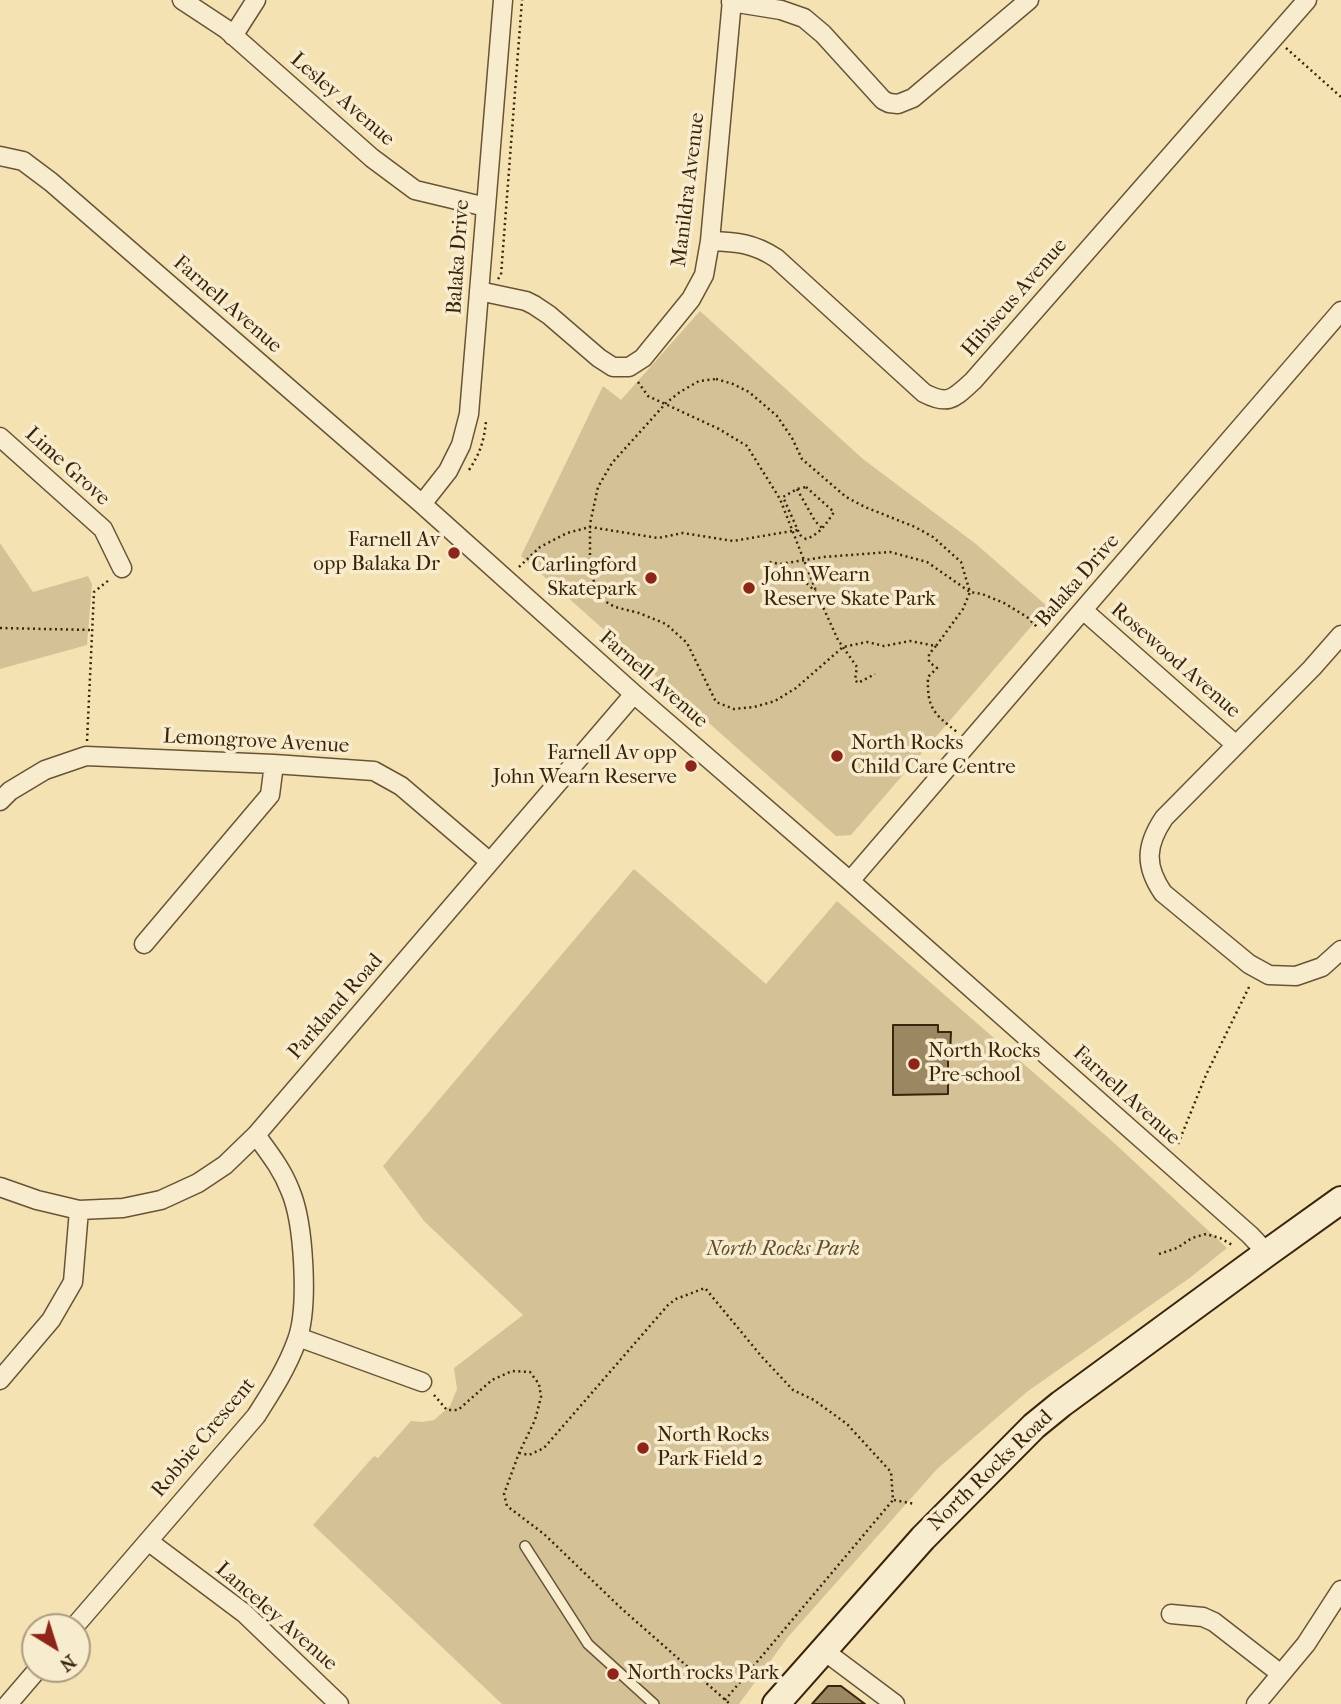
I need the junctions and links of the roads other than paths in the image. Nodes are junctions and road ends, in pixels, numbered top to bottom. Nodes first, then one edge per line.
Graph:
1 (182, 0) edge
2 (256, 0) edge
3 (503, 0) edge
4 (1029, 0) edge
5 (1307, 0) edge
6 (732, 1) edge
7 (233, 36) junction
8 (0, 156) edge
9 (486, 207) junction
10 (710, 241) junction
11 (479, 291) junction
12 (1341, 311) edge
13 (0, 437) edge
14 (422, 504) junction
15 (122, 568) road end
16 (1083, 610) junction
17 (1341, 635) edge
18 (634, 694) junction
19 (1236, 745) junction
20 (274, 764) junction
21 (0, 802) edge
22 (490, 862) junction
23 (850, 881) junction
24 (144, 944) dead end
25 (1341, 950) edge
26 (256, 1135) junction
27 (0, 1186) edge
28 (1341, 1200) edge
29 (79, 1210) junction
30 (1267, 1252) junction
31 (298, 1337) junction
32 (0, 1380) edge
33 (422, 1381) road end
34 (148, 1541) junction
35 (525, 1546) dead end
36 (1341, 1590) edge
37 (86, 1613) edge
38 (1171, 1614) dead end
39 (824, 1650) junction
40 (1281, 1674) junction
41 (26, 1683) edge
42 (8, 1704) edge
43 (339, 1704) edge
44 (654, 1704) edge
45 (776, 1704) edge
46 (895, 1704) edge
47 (1256, 1704) edge

1 - 7 street, Lesley Avenue
2 - 7 street
3 - 9 street, Balaka Drive
4 - 6 street
5 - 10 street, Hibiscus Avenue
6 - 10 street, Manildra Avenue
7 - 9 street, Lesley Avenue
8 - 14 street, Farnell Avenue
9 - 11 street, Balaka Drive
10 - 11 street, Manildra Avenue
11 - 14 street, Balaka Drive
12 - 16 street, Balaka Drive
13 - 15 street, Lime Grove
14 - 18 street, Farnell Avenue
16 - 19 street, Rosewood Avenue
16 - 23 street, Balaka Drive
17 - 19 street
18 - 22 street, Parkland Road
18 - 23 street, Farnell Avenue
19 - 25 street
20 - 21 street, Lemongrove Avenue
20 - 22 street, Lemongrove Avenue
20 - 24 street
22 - 26 street, Parkland Road
23 - 30 street, Farnell Avenue
26 - 29 street, Parkland Road
26 - 31 street, Robbie Crescent
27 - 29 street, Parkland Road
28 - 30 main road, North Rocks Road
29 - 32 street
30 - 39 main road, North Rocks Road
31 - 33 street
31 - 34 street, Robbie Crescent
34 - 37 street, Robbie Crescent
34 - 43 street, Lanceley Avenue
35 - 44 lane
36 - 40 street
38 - 40 street
39 - 45 main road, North Rocks Road
39 - 46 street
40 - 47 street
41 - 42 street

